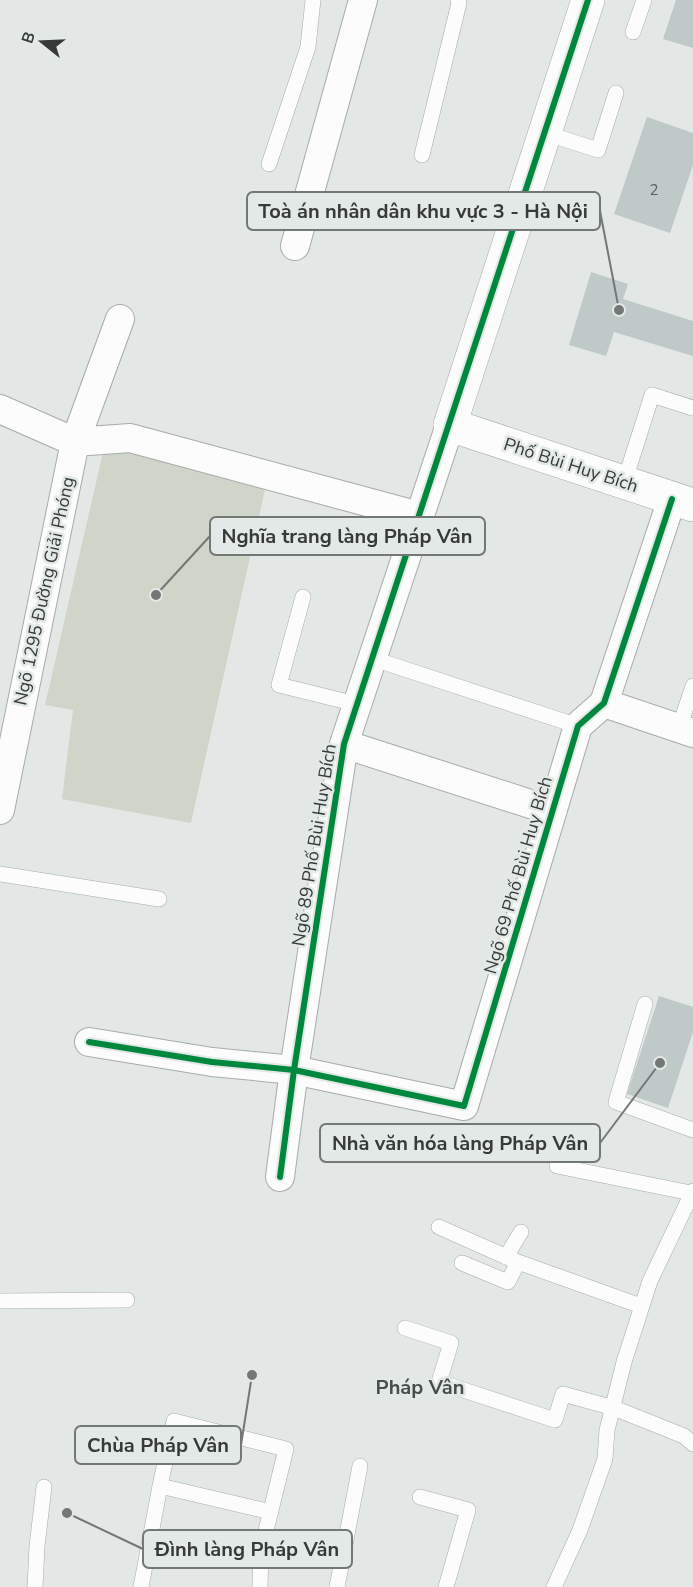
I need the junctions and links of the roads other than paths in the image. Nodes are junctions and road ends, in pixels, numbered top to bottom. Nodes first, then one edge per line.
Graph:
1 (313, 0) edge
2 (363, 0) edge
3 (458, 0) edge
4 (588, 0) edge
5 (644, 0) edge
6 (633, 32) dead end
7 (616, 93) dead end
8 (544, 133) junction
9 (422, 155) dead end
10 (269, 164) dead end
11 (295, 246) dead end
12 (120, 319) dead end
13 (0, 408) edge
14 (693, 408) edge
15 (450, 425) junction
16 (75, 442) junction
17 (624, 483) junction
18 (682, 502) edge
19 (419, 516) junction
20 (303, 597) dead end
21 (371, 658) junction
22 (693, 686) edge
23 (604, 703) junction
24 (356, 704) junction
25 (578, 726) junction
26 (686, 731) edge
27 (344, 744) junction
28 (0, 810) edge
29 (552, 811) junction
30 (0, 874) edge
31 (159, 899) dead end
32 (645, 1004) dead end
33 (89, 1042) dead end
34 (294, 1070) junction
35 (693, 1130) edge
36 (557, 1166) dead end
37 (280, 1176) dead end
38 (692, 1192) edge
39 (439, 1227) dead end
40 (521, 1232) dead end
41 (512, 1260) junction
42 (462, 1263) dead end
43 (127, 1300) dead end
44 (0, 1301) edge
45 (641, 1306) junction
46 (405, 1328) dead end
47 (614, 1408) junction
48 (693, 1444) edge
49 (360, 1466) dead end
50 (160, 1486) junction
51 (44, 1487) dead end
52 (420, 1497) dead end
53 (270, 1512) junction
54 (35, 1587) edge
55 (141, 1587) edge
56 (260, 1587) edge
57 (337, 1587) edge
58 (447, 1587) edge
59 (554, 1587) edge

1 - 10 lane
2 - 11 street
3 - 9 lane
4 - 8 street
5 - 6 lane
7 - 8 lane
8 - 15 street
12 - 16 street, Ngõ 1295 Đường Giải Phóng
13 - 16 street
14 - 17 lane
15 - 17 street, Phố Bùi Huy Bích
15 - 19 street, Ngõ 89 Phố Bùi Huy Bích
16 - 19 street
16 - 28 street, Ngõ 1295 Đường Giải Phóng
17 - 18 street, Phố Bùi Huy Bích
18 - 23 street
19 - 21 street, Ngõ 89 Phố Bùi Huy Bích
20 - 24 lane
21 - 24 street, Ngõ 89 Phố Bùi Huy Bích
21 - 25 lane
22 - 26 lane
23 - 25 street
23 - 26 street
24 - 27 street, Ngõ 89 Phố Bùi Huy Bích
25 - 29 street, Ngõ 69 Phố Bùi Huy Bích
27 - 29 street
27 - 34 street, Ngõ 89 Phố Bùi Huy Bích
29 - 34 street, Ngõ 69 Phố Bùi Huy Bích
30 - 31 lane
32 - 35 lane
33 - 34 street
34 - 37 street, Ngõ 89 Phố Bùi Huy Bích
36 - 38 lane
38 - 45 lane
39 - 41 lane
40 - 41 lane
41 - 42 lane
41 - 45 lane
43 - 44 lane
45 - 47 lane
46 - 47 lane
47 - 48 lane
47 - 59 lane
49 - 57 lane
50 - 53 lane
50 - 53 lane
50 - 55 lane
51 - 54 lane
52 - 58 lane
53 - 56 lane

